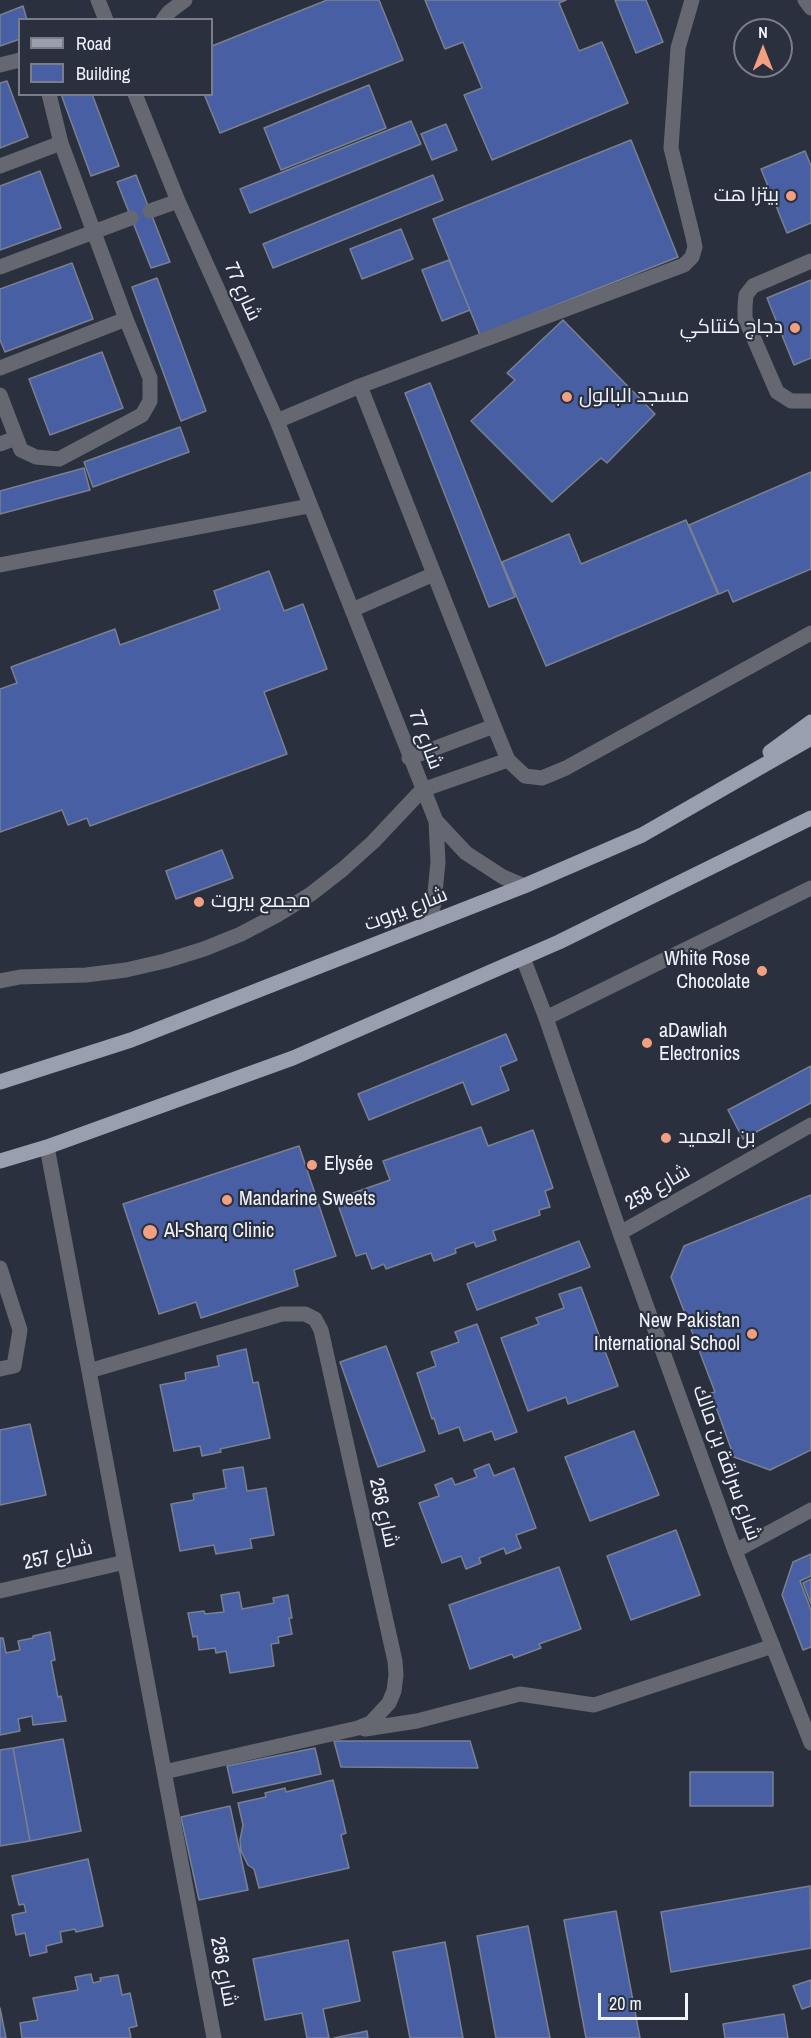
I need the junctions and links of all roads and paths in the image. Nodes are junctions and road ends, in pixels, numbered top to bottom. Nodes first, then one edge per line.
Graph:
1 (98, 0) edge
2 (186, 0) edge
3 (692, 0) edge
4 (805, 0) edge
5 (811, 8) edge
6 (105, 18) edge
7 (164, 18) edge
8 (18, 60) edge
9 (0, 65) edge
10 (50, 96) edge
11 (136, 96) edge
12 (62, 143) junction
13 (0, 166) edge
14 (178, 201) junction
15 (150, 211) dead end
16 (131, 218) dead end
17 (94, 232) junction
18 (811, 261) edge
19 (0, 267) edge
20 (126, 319) junction
21 (0, 368) edge
22 (360, 386) junction
23 (0, 395) edge
24 (811, 401) edge
25 (277, 421) junction
26 (16, 438) junction
27 (0, 444) edge
28 (309, 506) junction
29 (0, 565) edge
30 (434, 574) junction
31 (352, 610) junction
32 (811, 633) edge
33 (811, 722) edge
34 (494, 726) junction
35 (811, 738) edge
36 (409, 758) junction
37 (508, 760) junction
38 (422, 790) junction
39 (719, 790) junction
40 (811, 818) edge
41 (435, 821) junction
42 (524, 886) junction
43 (811, 888) edge
44 (429, 923) junction
45 (523, 958) junction
46 (0, 981) edge
47 (546, 1018) junction
48 (0, 1082) edge
49 (811, 1125) edge
50 (47, 1147) junction
51 (0, 1161) edge
52 (620, 1233) junction
53 (0, 1268) edge
54 (0, 1370) edge
55 (89, 1371) junction
56 (811, 1510) edge
57 (735, 1551) junction
58 (125, 1562) junction
59 (0, 1591) edge
60 (773, 1646) junction
61 (365, 1729) junction
62 (811, 1743) edge
63 (164, 1772) junction
64 (214, 2038) edge

1 - 6 street
2 - 7 street
3 - 22 street
4 - 5 street
8 - 9 street
10 - 12 street
11 - 14 street, شارع 77
12 - 13 street
12 - 17 street
14 - 15 street
14 - 25 street, شارع 77
16 - 17 street
17 - 19 street
17 - 20 street
18 - 24 street
20 - 21 street
20 - 26 street
22 - 25 street
22 - 30 street
23 - 26 street
25 - 28 street, شارع 77
26 - 27 street
28 - 29 street
28 - 31 street, شارع 77
30 - 31 street
30 - 34 street
31 - 36 street, شارع 77
32 - 37 street
33 - 39 main road
34 - 36 street
34 - 37 street
35 - 39 main road, شارع بيروت
36 - 38 street, شارع 77
37 - 38 street
38 - 41 street, شارع 77
38 - 46 street
39 - 42 main road, شارع بيروت
40 - 45 main road
41 - 42 street, شارع 77
41 - 44 street, شارع 77
42 - 44 main road, شارع بيروت
43 - 47 street
44 - 48 main road, شارع بيروت
45 - 47 street, شارع سراقة بن مالك
45 - 50 main road
47 - 52 street, شارع سراقة بن مالك
49 - 52 street, شارع 258
50 - 51 main road
50 - 55 street, شارع 256
52 - 57 street, شارع سراقة بن مالك
53 - 54 street
55 - 58 street, شارع 256
55 - 61 street, شارع 256
56 - 57 street
57 - 60 street, شارع سراقة بن مالك
58 - 59 street, شارع 257
58 - 63 street, شارع 256
60 - 61 street
60 - 62 street, شارع سراقة بن مالك
61 - 63 street
63 - 64 street, شارع 256

